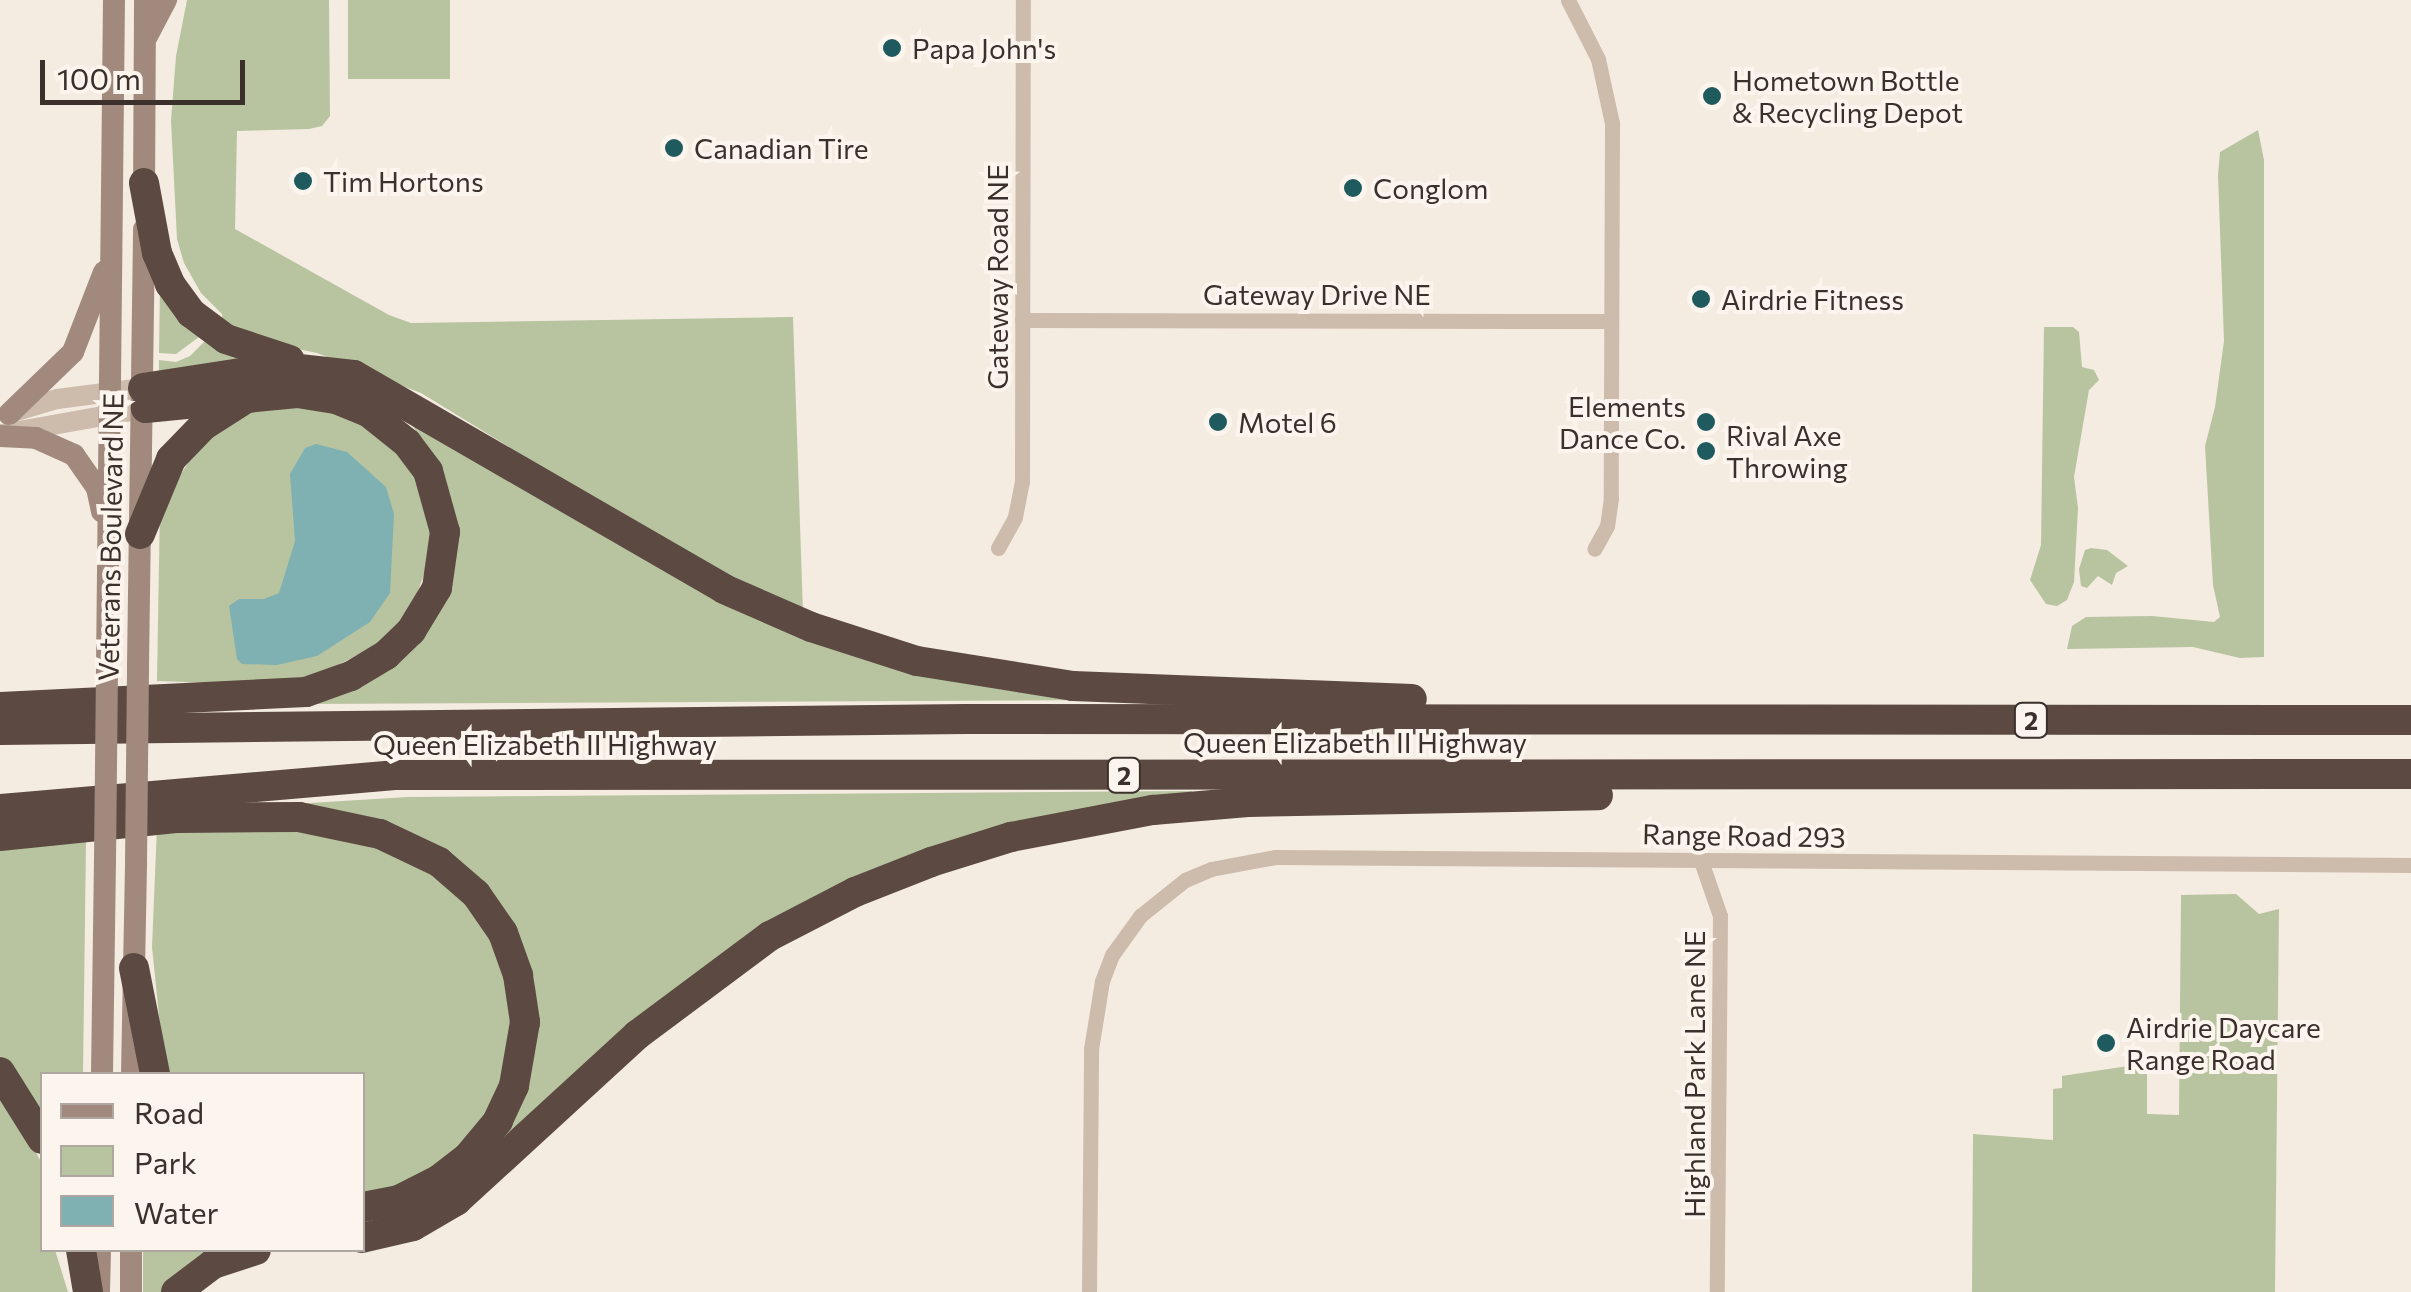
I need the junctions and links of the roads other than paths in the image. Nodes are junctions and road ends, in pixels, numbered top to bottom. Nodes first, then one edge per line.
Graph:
1 (114, 0) edge
2 (144, 0) edge
3 (166, 0) edge
4 (1023, 0) edge
5 (1568, 0) edge
6 (145, 39) junction
7 (144, 183) junction
8 (112, 245) junction
9 (1022, 320) junction
10 (1611, 320) junction
11 (312, 367) junction
12 (249, 397) junction
13 (142, 398) junction
14 (110, 402) junction
15 (2, 426) edge
16 (140, 534) junction
17 (108, 538) junction
18 (998, 548) dead end
19 (1594, 549) dead end
20 (0, 708) edge
21 (1685, 718) junction
22 (2411, 720) edge
23 (0, 730) edge
24 (2250, 774) junction
25 (2411, 774) edge
26 (0, 809) edge
27 (0, 836) edge
28 (1701, 860) junction
29 (2411, 865) edge
30 (134, 968) junction
31 (0, 1072) edge
32 (102, 1072) edge
33 (132, 1072) edge
34 (155, 1072) edge
35 (40, 1136) edge
36 (365, 1206) edge
37 (365, 1237) edge
38 (81, 1252) edge
39 (100, 1252) edge
40 (131, 1252) edge
41 (250, 1252) edge
42 (88, 1292) edge
43 (99, 1292) edge
44 (131, 1292) edge
45 (176, 1292) edge
46 (1088, 1292) edge
47 (1717, 1292) edge

1 - 8 main road, Veterans Boulevard NE
2 - 6 main road, Veterans Boulevard NE
3 - 6 main road
4 - 9 street, Gateway Road NE
5 - 10 street
6 - 7 main road, Veterans Boulevard NE
7 - 11 highway
7 - 13 main road, Veterans Boulevard NE
8 - 14 main road, Veterans Boulevard NE
8 - 15 main road
9 - 10 street, Gateway Drive NE
9 - 18 street, Gateway Road NE
10 - 19 street
11 - 13 highway
11 - 21 highway
12 - 13 highway
12 - 16 highway
12 - 20 highway
13 - 14 street
13 - 16 main road, Veterans Boulevard NE
14 - 15 street
14 - 17 main road, Veterans Boulevard NE
15 - 17 main road
16 - 30 main road, Veterans Boulevard NE, bridge
17 - 32 main road, Veterans Boulevard NE, bridge
21 - 22 highway, Queen Elizabeth II Highway / 2
21 - 23 highway, Queen Elizabeth II Highway / 2
24 - 25 highway, Queen Elizabeth II Highway / 2
24 - 26 highway, Queen Elizabeth II Highway / 2
24 - 37 highway
27 - 36 highway
28 - 29 street, Range Road 293
28 - 46 street, Range Road 293
28 - 47 street, Highland Park Lane NE
30 - 33 main road, Veterans Boulevard NE
30 - 34 highway
31 - 35 highway
38 - 42 highway
39 - 43 main road
40 - 44 main road
41 - 45 highway

